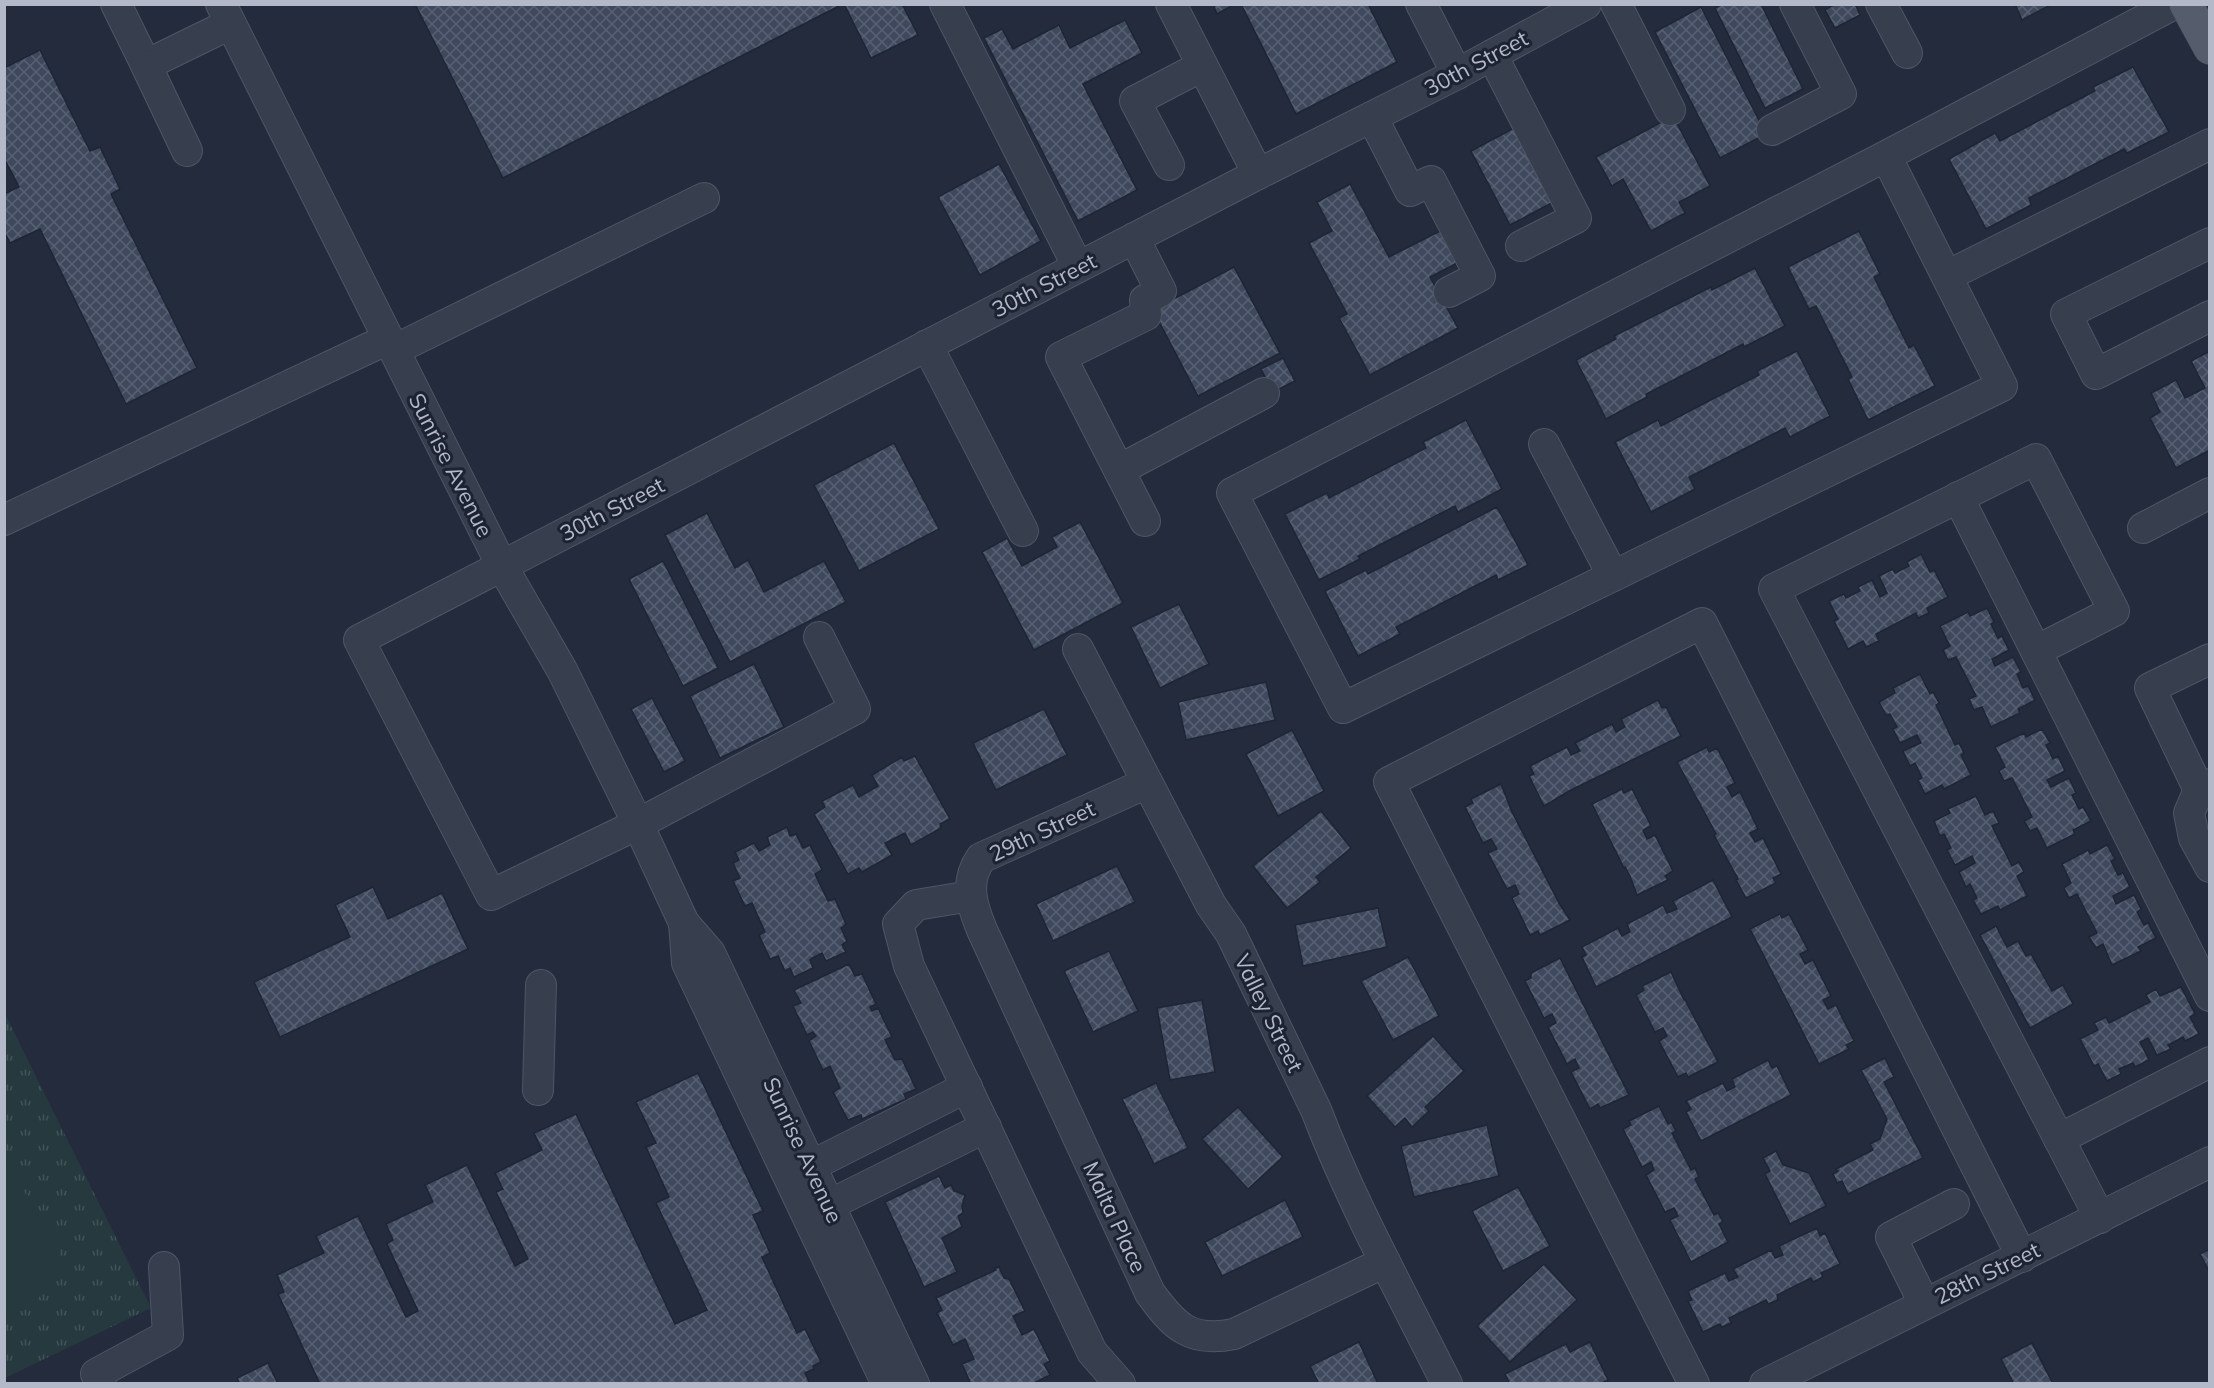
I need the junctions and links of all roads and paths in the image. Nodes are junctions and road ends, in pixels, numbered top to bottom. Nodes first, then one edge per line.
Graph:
1 (116, 4) edge
2 (945, 4) edge
3 (1170, 4) edge
4 (1421, 4) edge
5 (1586, 4) edge
6 (1616, 4) edge
7 (1795, 4) edge
8 (1881, 4) edge
9 (2174, 4) edge
10 (2186, 4) edge
11 (226, 14) edge
12 (2210, 48) edge
13 (1907, 53) dead end
14 (1492, 55) junction
15 (147, 64) junction
16 (1202, 66) junction
17 (1457, 74) junction
18 (1670, 110) dead end
19 (1372, 117) junction
20 (1772, 130) dead end
21 (2210, 144) edge
22 (187, 151) dead end
23 (1886, 156) junction
24 (1169, 165) dead end
25 (1258, 174) junction
26 (704, 198) dead end
27 (1134, 238) junction
28 (2210, 243) edge
29 (1521, 246) dead end
30 (1078, 267) junction
31 (1947, 276) junction
32 (1449, 292) dead end
33 (2210, 316) edge
34 (391, 345) junction
35 (927, 345) junction
36 (1264, 393) dead end
37 (1544, 444) dead end
38 (1119, 470) junction
39 (2210, 494) edge
40 (1958, 497) junction
41 (4, 520) edge
42 (1144, 521) dead end
43 (2144, 528) dead end
44 (1023, 531) dead end
45 (502, 566) junction
46 (1614, 576) junction
47 (819, 637) dead end
48 (1078, 649) dead end
49 (2036, 651) junction
50 (2210, 658) edge
51 (1147, 783) junction
52 (2204, 787) edge
53 (638, 824) junction
54 (2210, 867) edge
55 (971, 896) junction
56 (541, 985) dead end
57 (2210, 996) edge
58 (2210, 1062) edge
59 (966, 1088) junction
60 (538, 1090) dead end
61 (893, 1126) junction
62 (986, 1127) junction
63 (2059, 1139) junction
64 (2210, 1162) edge
65 (910, 1164) junction
66 (800, 1172) junction
67 (1954, 1204) dead end
68 (818, 1210) junction
69 (2100, 1218) junction
70 (2022, 1257) junction
71 (1385, 1262) junction
72 (164, 1267) dead end
73 (1924, 1303) junction
74 (101, 1383) edge
75 (887, 1383) edge
76 (914, 1383) edge
77 (1120, 1383) edge
78 (1447, 1383) edge
79 (1694, 1383) edge
80 (1765, 1383) edge

1 - 15 street
2 - 30 street
3 - 16 street
4 - 17 street
5 - 14 street, 30th Street
6 - 18 street
7 - 20 street
8 - 13 street
9 - 23 street
10 - 12 main road
11 - 15 street
11 - 34 street, Sunrise Avenue
14 - 17 street, 30th Street
14 - 29 street
15 - 22 street
16 - 24 street
16 - 25 street
17 - 19 street, 30th Street
19 - 25 street, 30th Street
19 - 32 street
21 - 31 street
23 - 31 street
23 - 46 street
25 - 27 street, 30th Street
26 - 34 street
27 - 30 street, 30th Street
27 - 38 street
28 - 33 street
30 - 35 street, 30th Street
31 - 46 street
34 - 41 street
34 - 45 street, Sunrise Avenue
35 - 44 street
35 - 45 street, 30th Street
36 - 38 street
37 - 46 street
38 - 42 street
39 - 43 street
40 - 49 street
40 - 49 street
40 - 63 street
45 - 53 street, Sunrise Avenue
45 - 53 street, 30th Street
47 - 53 street
48 - 51 street, Valley Street
49 - 57 street
50 - 52 street
51 - 55 street, 29th Street
51 - 71 street, Valley Street
52 - 54 street
53 - 66 street, Sunrise Avenue
55 - 59 street
55 - 71 street, Malta Place
56 - 60 street
58 - 63 street
59 - 61 street
59 - 62 street
61 - 65 street
61 - 66 street
62 - 65 street
62 - 77 street
63 - 69 street
64 - 69 street, 28th Street
65 - 68 street
66 - 68 street, Sunrise Avenue
67 - 73 street
68 - 75 street, Sunrise Avenue
68 - 76 street, Sunrise Avenue
69 - 70 street, 28th Street
70 - 73 street, 28th Street
70 - 79 street
71 - 78 street, Valley Street
72 - 74 street
73 - 80 street, 28th Street

